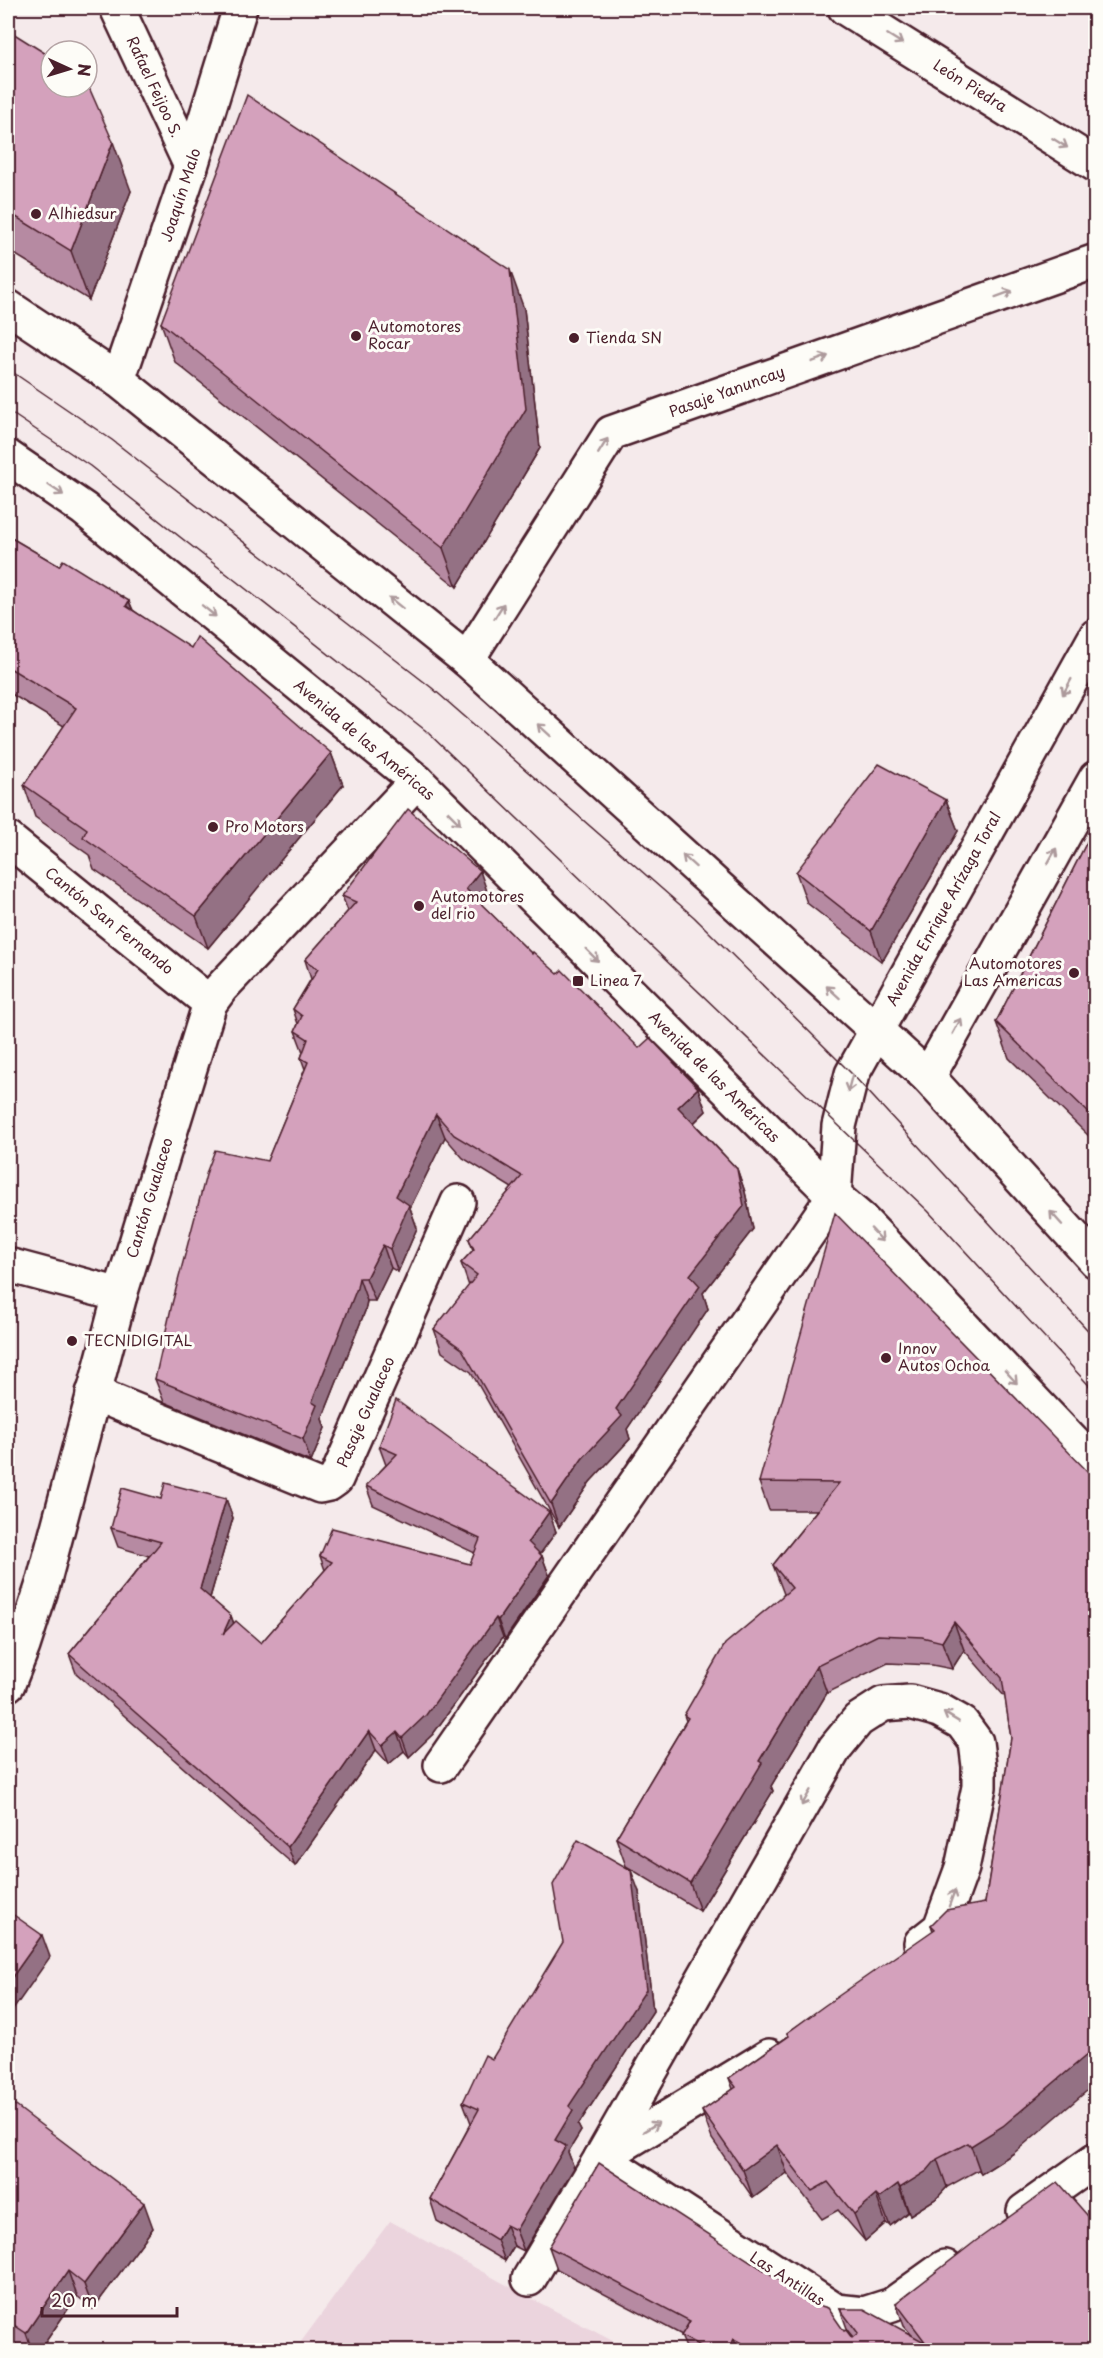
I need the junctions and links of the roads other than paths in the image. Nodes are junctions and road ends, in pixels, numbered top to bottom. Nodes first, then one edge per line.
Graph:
1 (117, 8) edge
2 (240, 8) edge
3 (845, 8) edge
4 (1095, 165) edge
5 (191, 166) junction
6 (1095, 261) edge
7 (8, 307) edge
8 (118, 380) junction
9 (8, 457) edge
10 (1095, 636) edge
11 (467, 660) junction
12 (1095, 778) edge
13 (417, 782) junction
14 (8, 839) edge
15 (210, 1003) junction
16 (877, 1032) junction
17 (928, 1077) junction
18 (834, 1196) junction
19 (458, 1202) dead end
20 (1095, 1261) edge
21 (8, 1265) edge
22 (120, 1295) junction
23 (93, 1394) junction
24 (1095, 1466) edge
25 (8, 1684) edge
26 (441, 1765) dead end
27 (893, 1964) edge
28 (797, 2037) edge
29 (601, 2158) junction
30 (1091, 2172) edge
31 (997, 2230) edge
32 (968, 2251) edge
33 (529, 2279) dead end

1 - 5 street, Rafael Feijoo S.
2 - 5 street, Joaquín Malo
3 -> 4 street, León Piedra
5 - 8 street, Joaquín Malo
11 -> 6 street, Pasaje Yanuncay
7 - 8 street
11 -> 8 street
9 -> 13 street, Avenida de las Américas
10 -> 16 street, Avenida Enrique Arízaga Toral
16 -> 11 street
17 -> 12 street
13 - 15 street, Cantón Gualaceo
13 -> 18 street, Avenida de las Américas
14 - 15 street, Cantón San Fernando
15 - 22 street, Cantón Gualaceo
16 - 17 street
16 -> 18 street, Avenida Enrique Arízaga Toral
20 -> 17 street
18 -> 24 street, Avenida de las Américas
18 - 26 street
19 - 23 street, Pasaje Gualaceo
21 - 22 street
22 - 23 street, Cantón Gualaceo
23 - 25 street, Cantón Gualaceo
27 -> 29 street
29 -> 28 street
29 - 32 street, Las Antillas
29 - 33 street
30 - 31 street

